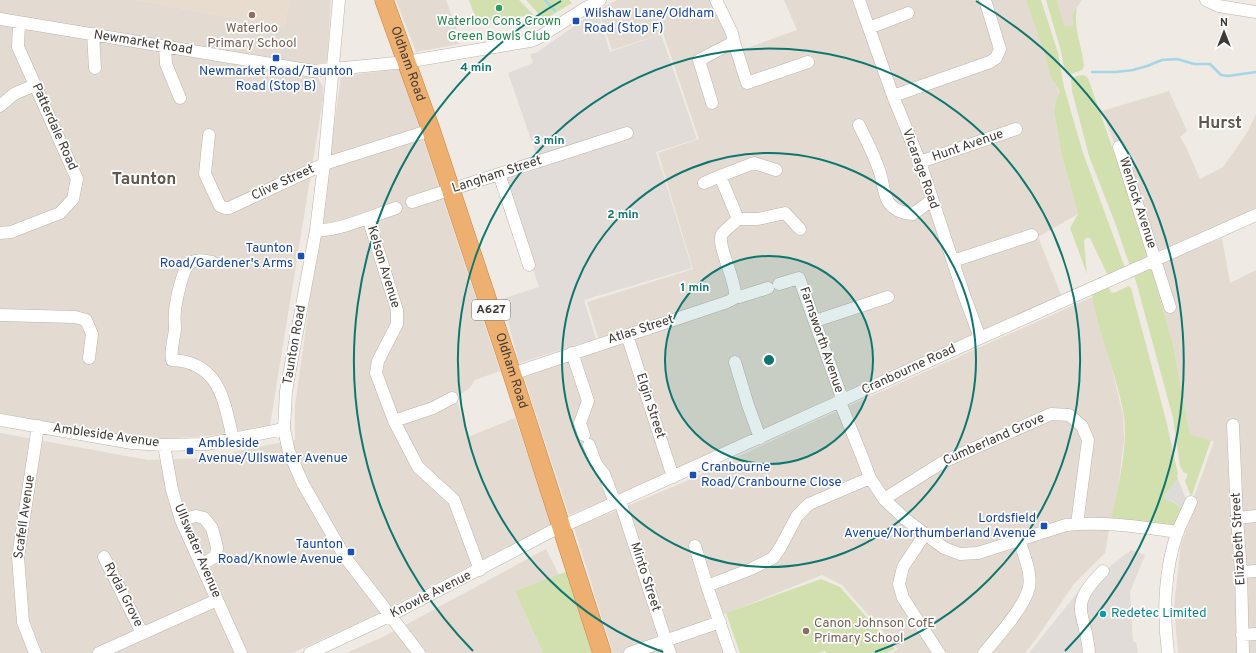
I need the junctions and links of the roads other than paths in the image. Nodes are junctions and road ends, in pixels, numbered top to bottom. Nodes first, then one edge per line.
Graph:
1 (339, 0) edge
2 (384, 0) edge
3 (600, 0) edge
4 (716, 0) edge
5 (859, 0) edge
6 (985, 0) edge
7 (1206, 0) edge
8 (1241, 5) edge
9 (1256, 12) edge
10 (908, 13) dead end
11 (0, 19) edge
12 (19, 23) junction
13 (869, 28) junction
14 (93, 34) junction
15 (734, 42) junction
16 (165, 46) junction
17 (406, 62) junction
18 (808, 62) dead end
19 (95, 68) dead end
20 (333, 69) junction
21 (35, 86) junction
22 (893, 96) junction
23 (180, 98) dead end
24 (712, 103) dead end
25 (0, 106) edge
26 (859, 125) dead end
27 (1016, 129) dead end
28 (424, 132) junction
29 (627, 133) dead end
30 (210, 135) dead end
31 (1119, 147) dead end
32 (920, 162) junction
33 (324, 164) junction
34 (776, 170) dead end
35 (499, 174) junction
36 (720, 176) junction
37 (704, 183) dead end
38 (451, 190) junction
39 (932, 200) junction
40 (412, 202) dead end
41 (396, 208) dead end
42 (1256, 215) edge
43 (368, 218) junction
44 (738, 219) junction
45 (800, 229) dead end
46 (316, 230) junction
47 (0, 233) edge
48 (1032, 235) dead end
49 (1153, 260) junction
50 (954, 261) junction
51 (212, 262) dead end
52 (529, 265) dead end
53 (773, 286) joint
54 (735, 295) junction
55 (888, 297) dead end
56 (1170, 307) dead end
57 (0, 315) edge
58 (815, 321) junction
59 (627, 335) junction
60 (980, 338) junction
61 (572, 353) junction
62 (89, 358) dead end
63 (735, 362) dead end
64 (512, 374) junction
65 (452, 398) dead end
66 (841, 401) junction
67 (0, 420) edge
68 (394, 421) junction
69 (1233, 425) dead end
70 (38, 426) junction
71 (284, 429) junction
72 (760, 438) junction
73 (233, 439) junction
74 (164, 445) junction
75 (673, 477) junction
76 (870, 478) junction
77 (884, 499) junction
78 (618, 502) junction
79 (1191, 502) dead end
80 (1256, 516) edge
81 (1237, 518) junction
82 (181, 520) junction
83 (1077, 524) junction
84 (556, 530) junction
85 (1178, 532) junction
86 (925, 534) junction
87 (1019, 540) junction
88 (695, 546) dead end
89 (104, 557) dead end
90 (201, 565) junction
91 (480, 570) junction
92 (1103, 571) dead end
93 (1256, 571) edge
94 (1241, 572) junction
95 (707, 586) junction
96 (217, 600) junction
97 (389, 616) junction
98 (720, 622) junction
99 (142, 633) junction
100 (1256, 634) edge
101 (1242, 635) junction
102 (666, 641) junction
103 (35, 653) edge
104 (99, 653) edge
105 (241, 653) edge
106 (310, 653) edge
107 (419, 653) edge
108 (602, 653) edge
109 (630, 653) edge
110 (670, 653) edge
111 (730, 653) edge
112 (939, 653) edge
113 (984, 653) edge
114 (1089, 653) edge
115 (1168, 653) edge
116 (1243, 653) edge

1 - 20 street, Taunton Road
2 - 17 highway, Oldham Road / A627
3 - 17 street, Newmarket Road
4 - 15 street
5 - 13 street, Vicarage Road
6 - 22 street
7 - 8 street
8 - 9 street
10 - 13 street
11 - 12 street, Newmarket Road
12 - 14 street, Newmarket Road
12 - 21 street, Patterdale Road
13 - 22 street, Vicarage Road
14 - 16 street, Newmarket Road
14 - 19 street
15 - 18 street
15 - 24 street
16 - 20 street, Newmarket Road
16 - 23 street
17 - 20 street, Newmarket Road
17 - 28 highway, Oldham Road / A627
20 - 33 street, Taunton Road
21 - 25 street
21 - 47 street, Patterdale Road
22 - 32 street, Vicarage Road
26 - 39 street
27 - 32 street, Hunt Avenue
28 - 33 street, Clive Street
28 - 38 highway, Oldham Road / A627
29 - 35 street, Langham Street
30 - 33 street, Clive Street
31 - 49 street, Wenlock Avenue
32 - 39 street, Vicarage Road
33 - 46 street, Taunton Road
34 - 36 street
35 - 38 street, Langham Street
35 - 52 street
36 - 37 street
36 - 44 street
38 - 40 street, Langham Street
38 - 64 highway, Oldham Road / A627
39 - 50 street, Vicarage Road
41 - 43 street
42 - 49 street, Cranbourne Road
43 - 46 street
43 - 68 street, Kelson Avenue
44 - 45 street
44 - 54 street
46 - 71 street, Taunton Road
48 - 50 street
49 - 56 street, Wenlock Avenue
49 - 60 street, Cranbourne Road
50 - 60 street, Vicarage Road
51 - 73 street
53 - 54 street, Atlas Street
53 - 58 street, Farnsworth Avenue
54 - 59 street, Atlas Street
55 - 58 street
57 - 62 street
58 - 66 street, Farnsworth Avenue
59 - 61 street, Atlas Street
59 - 75 street, Elgin Street
60 - 66 street, Cranbourne Road
61 - 64 street, Atlas Street
61 - 78 street, Minto Street
63 - 72 street
64 - 84 highway, Oldham Road / A627
65 - 68 street
66 - 72 street, Cranbourne Road
66 - 76 street, Farnsworth Avenue
67 - 70 street, Ambleside Avenue
68 - 91 street, Kelson Avenue
69 - 81 street, Elizabeth Street
70 - 74 street, Ambleside Avenue
70 - 103 street, Scafell Avenue
71 - 73 street, Ambleside Avenue
71 - 97 street, Taunton Road
72 - 75 street, Cranbourne Road
73 - 74 street, Ambleside Avenue
74 - 82 street, Ullswater Avenue
75 - 78 street, Cranbourne Road
76 - 77 street, Farnsworth Avenue
76 - 95 street
77 - 83 street, Cumberland Grove
77 - 86 street, Farnsworth Avenue
78 - 84 street, Cranbourne Road
78 - 102 street, Minto Street
79 - 85 street
80 - 81 street
81 - 94 street, Elizabeth Street
82 - 90 street, Ullswater Avenue
82 - 90 street
83 - 85 street, Farnsworth Avenue
83 - 87 street, Farnsworth Avenue
84 - 91 street, Knowle Avenue
84 - 108 highway, Oldham Road / A627
85 - 115 street
86 - 87 street, Farnsworth Avenue
86 - 112 street
87 - 113 street
88 - 95 street
89 - 99 street, Rydal Grove
90 - 96 street, Ullswater Avenue
91 - 97 street, Knowle Avenue
92 - 114 street
93 - 94 street
94 - 101 street, Elizabeth Street
95 - 98 street
96 - 99 street
96 - 105 street, Ullswater Avenue
97 - 106 street, Knowle Avenue
97 - 107 street, Taunton Road
98 - 102 street
98 - 111 street
99 - 104 street
100 - 101 street
101 - 116 street, Elizabeth Street
102 - 109 street
102 - 110 street, Minto Street

